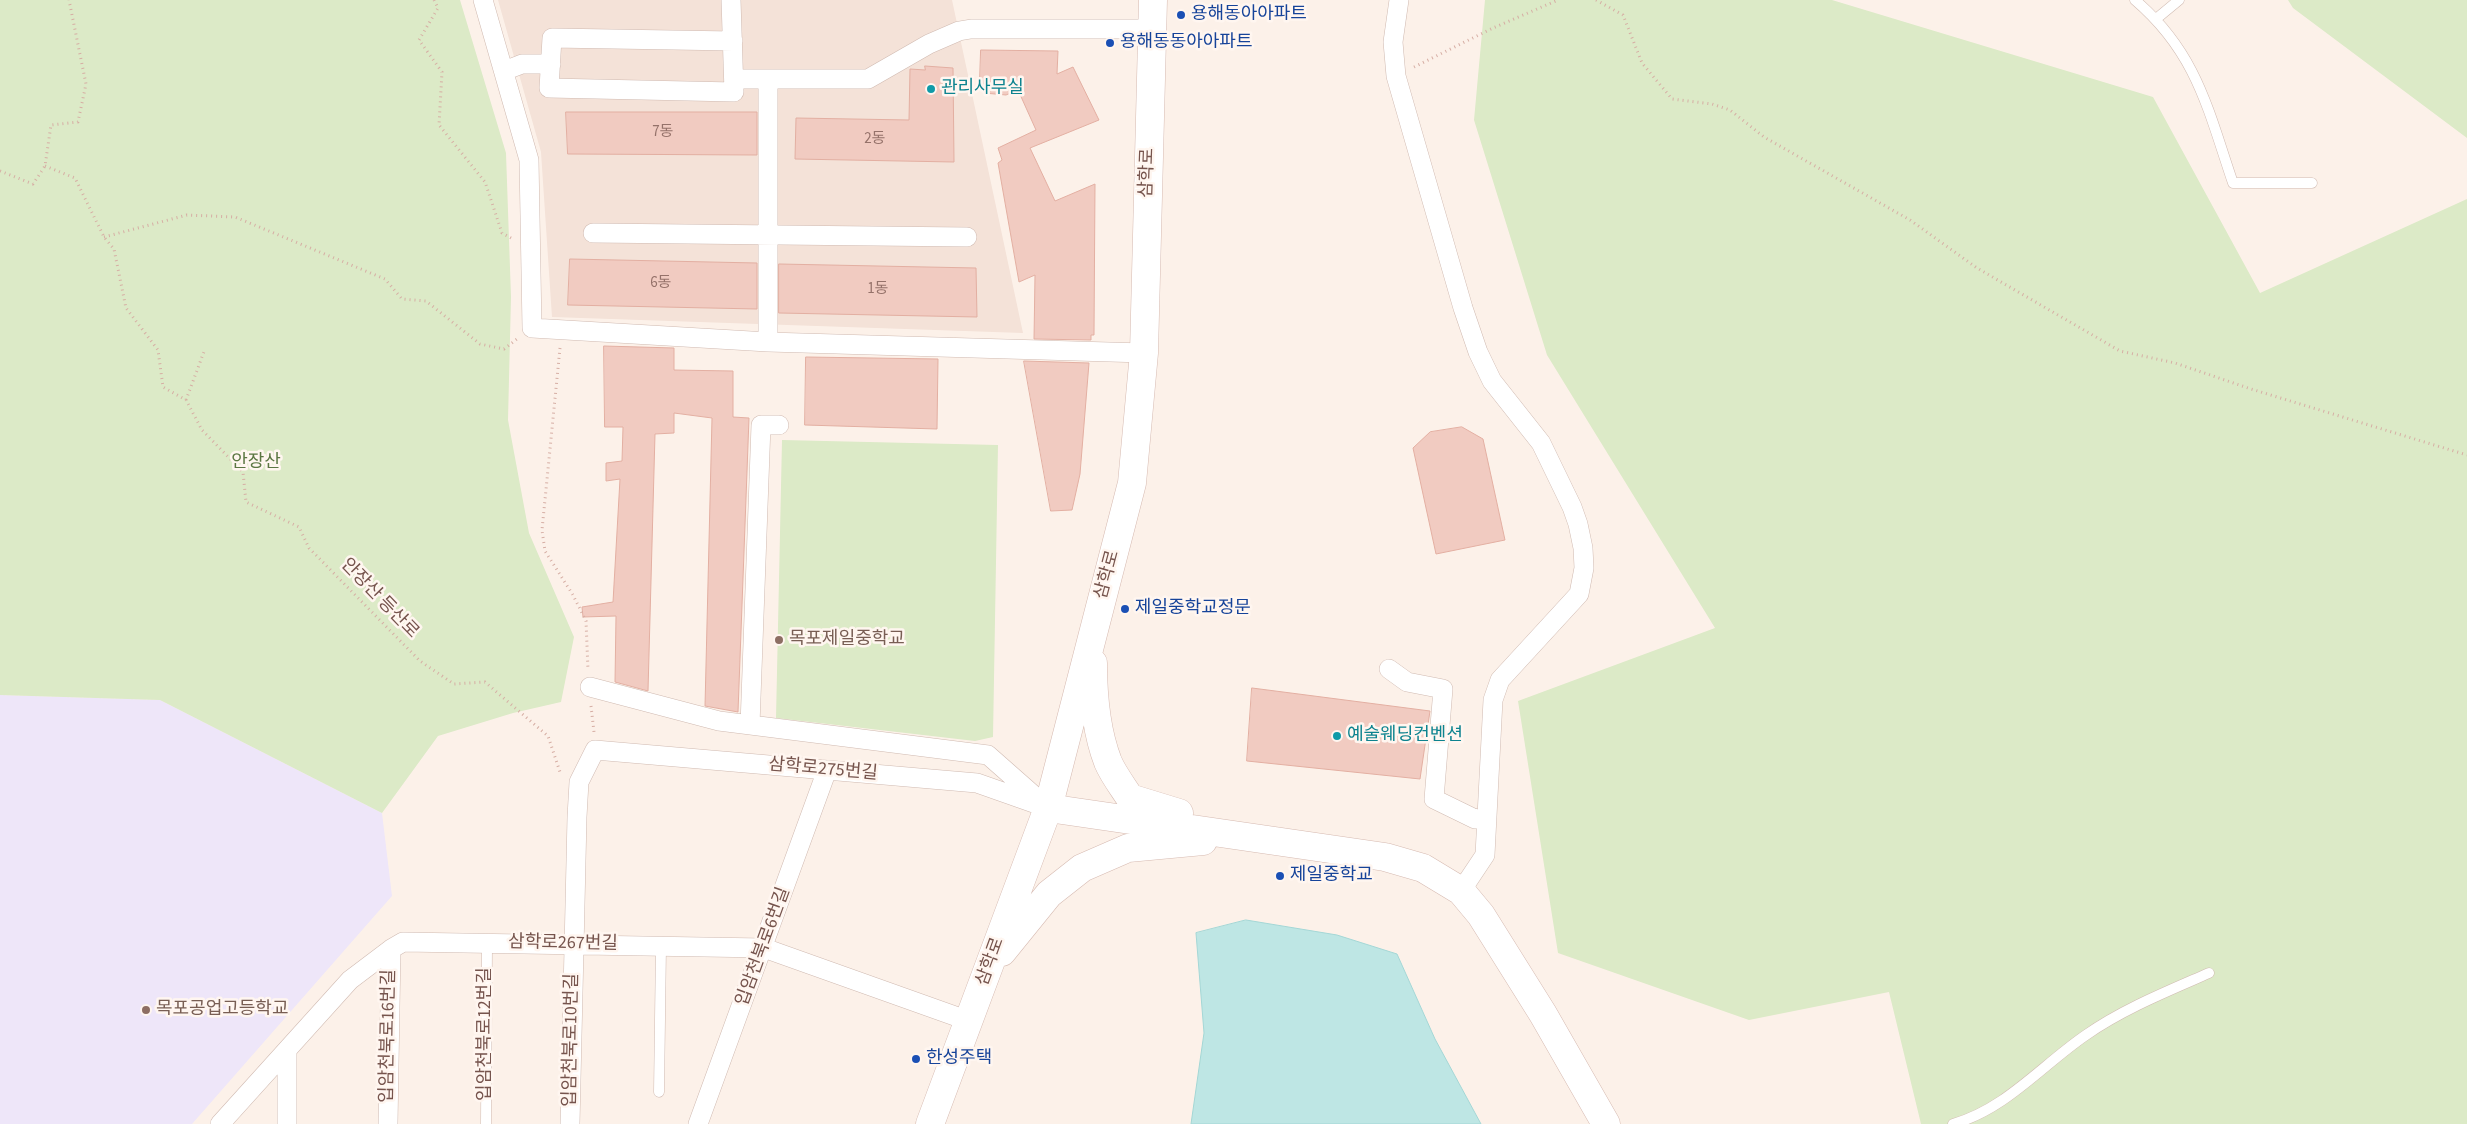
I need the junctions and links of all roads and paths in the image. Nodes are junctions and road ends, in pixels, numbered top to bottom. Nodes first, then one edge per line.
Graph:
1 (69, 0) edge
2 (434, 0) edge
3 (484, 0) edge
4 (732, 0) edge
5 (1153, 0) edge
6 (1398, 0) edge
7 (1558, 0) edge
8 (1596, 0) edge
9 (2135, 0) edge
10 (2179, 0) edge
11 (2156, 20) junction
12 (1152, 29) junction
13 (732, 41) junction
14 (551, 64) junction
15 (504, 71) junction
16 (1396, 76) junction
17 (734, 79) junction
18 (768, 80) junction
19 (45, 166) junction
20 (0, 172) edge
21 (2312, 183) dead end
22 (593, 233) dead end
23 (768, 236) junction
24 (104, 237) junction
25 (967, 237) dead end
26 (530, 240) junction
27 (532, 328) junction
28 (562, 330) junction
29 (768, 342) junction
30 (205, 349) dead end
31 (1144, 353) junction
32 (186, 400) junction
33 (779, 425) dead end
34 (2467, 455) edge
35 (1092, 636) junction
36 (1389, 669) dead end
37 (590, 688) junction
38 (750, 725) junction
39 (595, 750) junction
40 (827, 770) junction
41 (579, 782) junction
42 (1048, 808) junction
43 (1487, 818) junction
44 (1254, 838) junction
45 (1461, 891) junction
46 (487, 944) junction
47 (574, 944) junction
48 (661, 946) junction
49 (764, 948) junction
50 (390, 949) junction
51 (989, 969) junction
52 (2209, 973) dead end
53 (969, 1021) junction
54 (287, 1050) junction
55 (659, 1092) dead end
56 (220, 1124) edge
57 (287, 1124) edge
58 (388, 1124) edge
59 (486, 1124) edge
60 (570, 1124) edge
61 (698, 1124) edge
62 (930, 1124) edge
63 (1606, 1124) edge
64 (1953, 1124) edge

1 - 19 path
2 - 26 path
3 - 15 street
4 - 13 street
5 - 12 street, 삼학로
6 - 16 street
7 - 16 path
8 - 34 path
9 - 11 lane
10 - 11 lane
11 - 21 lane
12 - 18 street
12 - 31 street, 삼학로
13 - 14 street
13 - 17 street
14 - 15 street
14 - 17 street
15 - 26 street
16 - 43 street
17 - 18 street
18 - 23 street
19 - 20 path
19 - 24 path
22 - 23 street
23 - 25 street
23 - 29 street
24 - 27 path
24 - 32 path
26 - 27 street
27 - 28 street
28 - 29 street
28 - 37 path
29 - 31 street
30 - 32 path
31 - 35 street, 삼학로
32 - 41 path, 안장산 등산로
33 - 38 street
35 - 42 street, 삼학로
35 - 44 street
36 - 43 street
37 - 38 street
37 - 39 path
38 - 42 street
39 - 40 street, 삼학로275번길
39 - 41 street, 입암천북로10번길
40 - 42 street, 삼학로275번길
40 - 49 street, 입암천북로6번길
41 - 47 street, 입암천북로10번길
42 - 44 street
42 - 51 street, 삼학로
43 - 45 street
44 - 45 street
44 - 51 street
45 - 63 street
46 - 47 street, 삼학로267번길
46 - 50 street, 삼학로267번길
46 - 59 lane, 입암천북로12번길
47 - 48 street, 삼학로267번길
47 - 60 street, 입암천북로10번길
48 - 49 street, 삼학로267번길
48 - 55 lane
49 - 53 street, 삼학로267번길
49 - 61 street, 입암천북로6번길
50 - 54 street, 삼학로267번길
50 - 58 street, 입암천북로16번길
51 - 53 street, 삼학로
52 - 64 lane
53 - 62 street, 삼학로
54 - 56 street, 삼학로267번길
54 - 57 street

